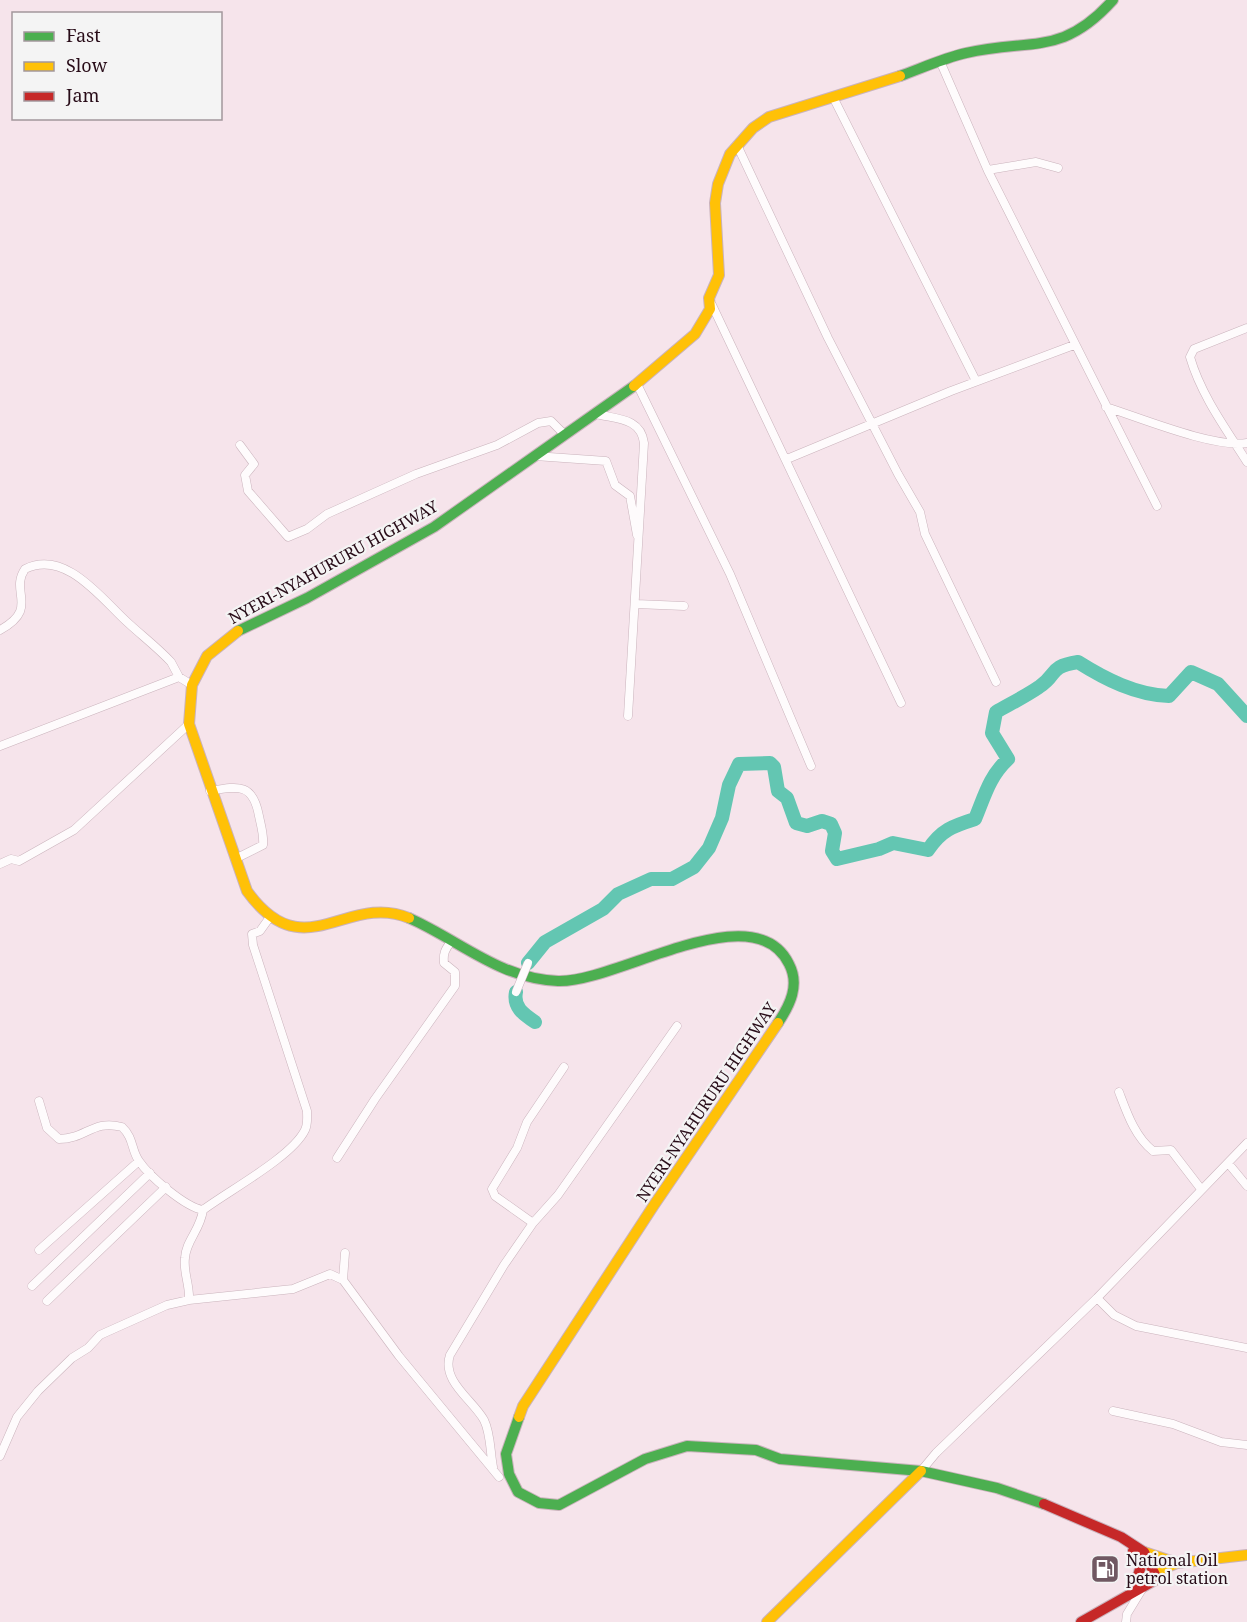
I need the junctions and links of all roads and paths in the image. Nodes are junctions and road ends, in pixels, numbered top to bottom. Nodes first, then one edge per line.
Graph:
1 (1113, 0) edge
2 (939, 61) junction
3 (833, 97) junction
4 (737, 144) junction
5 (1058, 168) dead end
6 (988, 170) junction
7 (709, 298) junction
8 (1247, 328) edge
9 (1074, 345) junction
10 (976, 381) junction
11 (637, 384) junction
12 (1106, 407) junction
13 (592, 414) junction
14 (875, 425) junction
15 (564, 434) junction
16 (1247, 443) edge
17 (240, 445) dead end
18 (1236, 445) junction
19 (534, 456) junction
20 (787, 459) junction
21 (1247, 462) edge
22 (1157, 506) dead end
23 (639, 549) junction
24 (636, 604) junction
25 (684, 606) dead end
26 (0, 630) edge
27 (178, 676) junction
28 (996, 682) dead end
29 (192, 685) junction
30 (901, 703) dead end
31 (628, 717) dead end
32 (189, 724) junction
33 (0, 746) edge
34 (811, 766) dead end
35 (210, 791) junction
36 (235, 860) junction
37 (0, 864) edge
38 (270, 917) junction
39 (451, 942) junction
40 (528, 963) dead end
41 (516, 992) dead end
42 (677, 1026) dead end
43 (564, 1067) dead end
44 (1119, 1092) dead end
45 (39, 1101) dead end
46 (1247, 1143) edge
47 (337, 1158) dead end
48 (139, 1161) junction
49 (1228, 1163) junction
50 (150, 1173) junction
51 (1247, 1186) edge
52 (166, 1187) junction
53 (1201, 1189) junction
54 (203, 1210) junction
55 (532, 1223) junction
56 (39, 1250) dead end
57 (345, 1253) dead end
58 (343, 1280) junction
59 (32, 1286) dead end
60 (1096, 1298) junction
61 (189, 1300) junction
62 (47, 1301) dead end
63 (1247, 1348) edge
64 (1113, 1411) dead end
65 (1247, 1445) edge
66 (0, 1456) edge
67 (493, 1469) junction
68 (921, 1471) junction
69 (499, 1478) dead end
70 (1142, 1556) junction
71 (1247, 1556) edge
72 (1177, 1563) junction
73 (1148, 1579) junction
74 (767, 1622) edge
75 (1074, 1622) edge
76 (1081, 1622) edge
77 (1126, 1622) edge

1 - 2 main road, NYERI-NYAHURURU HIGHWAY
2 - 3 main road, NYERI-NYAHURURU HIGHWAY
2 - 6 street
3 - 4 main road, NYERI-NYAHURURU HIGHWAY
3 - 10 street
4 - 7 main road, NYERI-NYAHURURU HIGHWAY
4 - 14 street
5 - 6 street
6 - 9 street
7 - 11 main road, NYERI-NYAHURURU HIGHWAY
7 - 20 street
8 - 18 street
9 - 10 street
9 - 12 street
10 - 14 street
11 - 13 main road, NYERI-NYAHURURU HIGHWAY
11 - 34 street
12 - 18 street
12 - 22 street
13 - 15 main road, NYERI-NYAHURURU HIGHWAY
13 - 23 street
14 - 20 street
14 - 28 street
15 - 17 street
15 - 19 main road, NYERI-NYAHURURU HIGHWAY
16 - 18 street
18 - 21 street
19 - 23 street
19 - 29 main road, NYERI-NYAHURURU HIGHWAY
20 - 30 street
23 - 24 street
24 - 25 street
24 - 31 street
26 - 27 street
27 - 29 street
27 - 33 street
29 - 32 main road, NYERI-NYAHURURU HIGHWAY
32 - 35 main road, NYERI-NYAHURURU HIGHWAY
32 - 37 street
35 - 36 main road, NYERI-NYAHURURU HIGHWAY
35 - 36 street
36 - 38 main road, NYERI-NYAHURURU HIGHWAY
38 - 39 main road, NYERI-NYAHURURU HIGHWAY
38 - 54 street
39 - 47 street
39 - 68 main road, NYERI-NYAHURURU HIGHWAY
40 - 41 street, bridge
42 - 55 street
43 - 55 street
44 - 53 street
45 - 48 street
46 - 49 street
48 - 50 street
48 - 56 street
49 - 51 street
49 - 53 street
50 - 52 street
50 - 59 street
52 - 54 street
52 - 62 street
53 - 60 street
54 - 61 street
55 - 67 street
57 - 58 street
58 - 61 street
58 - 67 street
60 - 63 street
60 - 68 street
61 - 66 street
64 - 65 street
67 - 69 street
68 - 70 main road, NYERI-NYAHURURU HIGHWAY
68 - 74 main road
70 - 72 main road, NYERI-NYAHURURU HIGHWAY
70 - 73 main road
70 - 73 main road
71 - 72 main road
71 - 73 main road
72 - 73 main road
73 - 75 main road
73 - 76 main road
73 - 77 street

